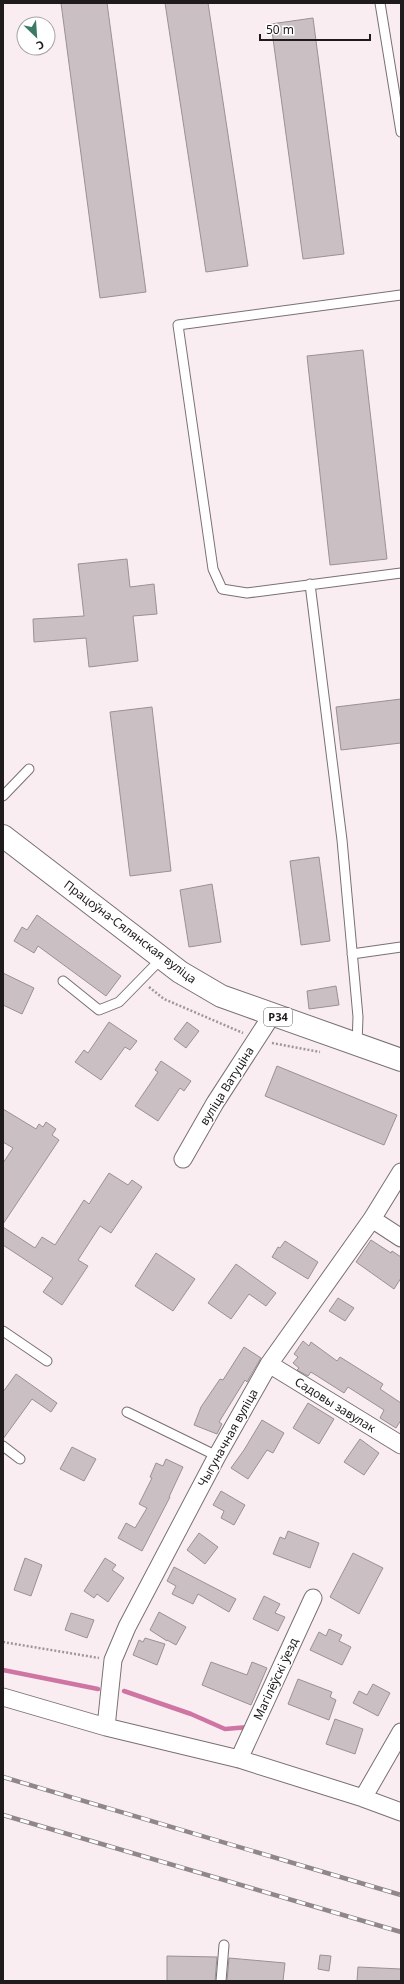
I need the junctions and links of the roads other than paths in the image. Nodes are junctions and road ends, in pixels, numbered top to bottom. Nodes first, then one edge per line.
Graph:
1 (380, 3) edge
2 (401, 132) edge
3 (401, 295) edge
4 (401, 573) edge
5 (310, 584) junction
6 (29, 769) dead end
7 (3, 796) edge
8 (3, 836) edge
9 (401, 947) edge
10 (352, 954) junction
11 (162, 958) junction
12 (63, 981) dead end
13 (272, 1014) junction
14 (357, 1044) junction
15 (401, 1060) edge
16 (184, 1159) dead end
17 (401, 1172) edge
18 (372, 1219) junction
19 (401, 1238) edge
20 (3, 1331) edge
21 (47, 1361) dead end
22 (269, 1364) junction
23 (127, 1412) dead end
24 (3, 1446) edge
25 (401, 1446) edge
26 (217, 1456) junction
27 (20, 1459) dead end
28 (313, 1598) dead end
29 (3, 1697) edge
30 (106, 1727) junction
31 (401, 1732) edge
32 (239, 1760) junction
33 (363, 1798) junction
34 (401, 1812) edge
35 (224, 1945) dead end
36 (221, 1981) edge

1 - 2 lane
3 - 5 lane
4 - 5 lane
5 - 10 lane
6 - 7 lane
8 - 11 main road, Працоўна-Сялянская вуліца / Р34
9 - 10 lane
10 - 14 lane
11 - 12 lane
11 - 13 main road, Працоўна-Сялянская вуліца / Р34
13 - 14 main road, Працоўна-Сялянская вуліца / Р34
13 - 16 street, вуліца Ватуціна
14 - 15 main road, Працоўна-Сялянская вуліца / Р34
17 - 18 street, Чыгуначная вуліца
18 - 19 street
18 - 22 street, Чыгуначная вуліца
20 - 21 lane
22 - 25 street, Садовы завулак
22 - 26 street, Чыгуначная вуліца
23 - 26 lane
24 - 27 lane
26 - 30 street, Чыгуначная вуліца
28 - 32 street, Магілёўскі ўезд
29 - 30 street
30 - 32 street
31 - 33 street
32 - 33 street
33 - 34 street
35 - 36 lane

